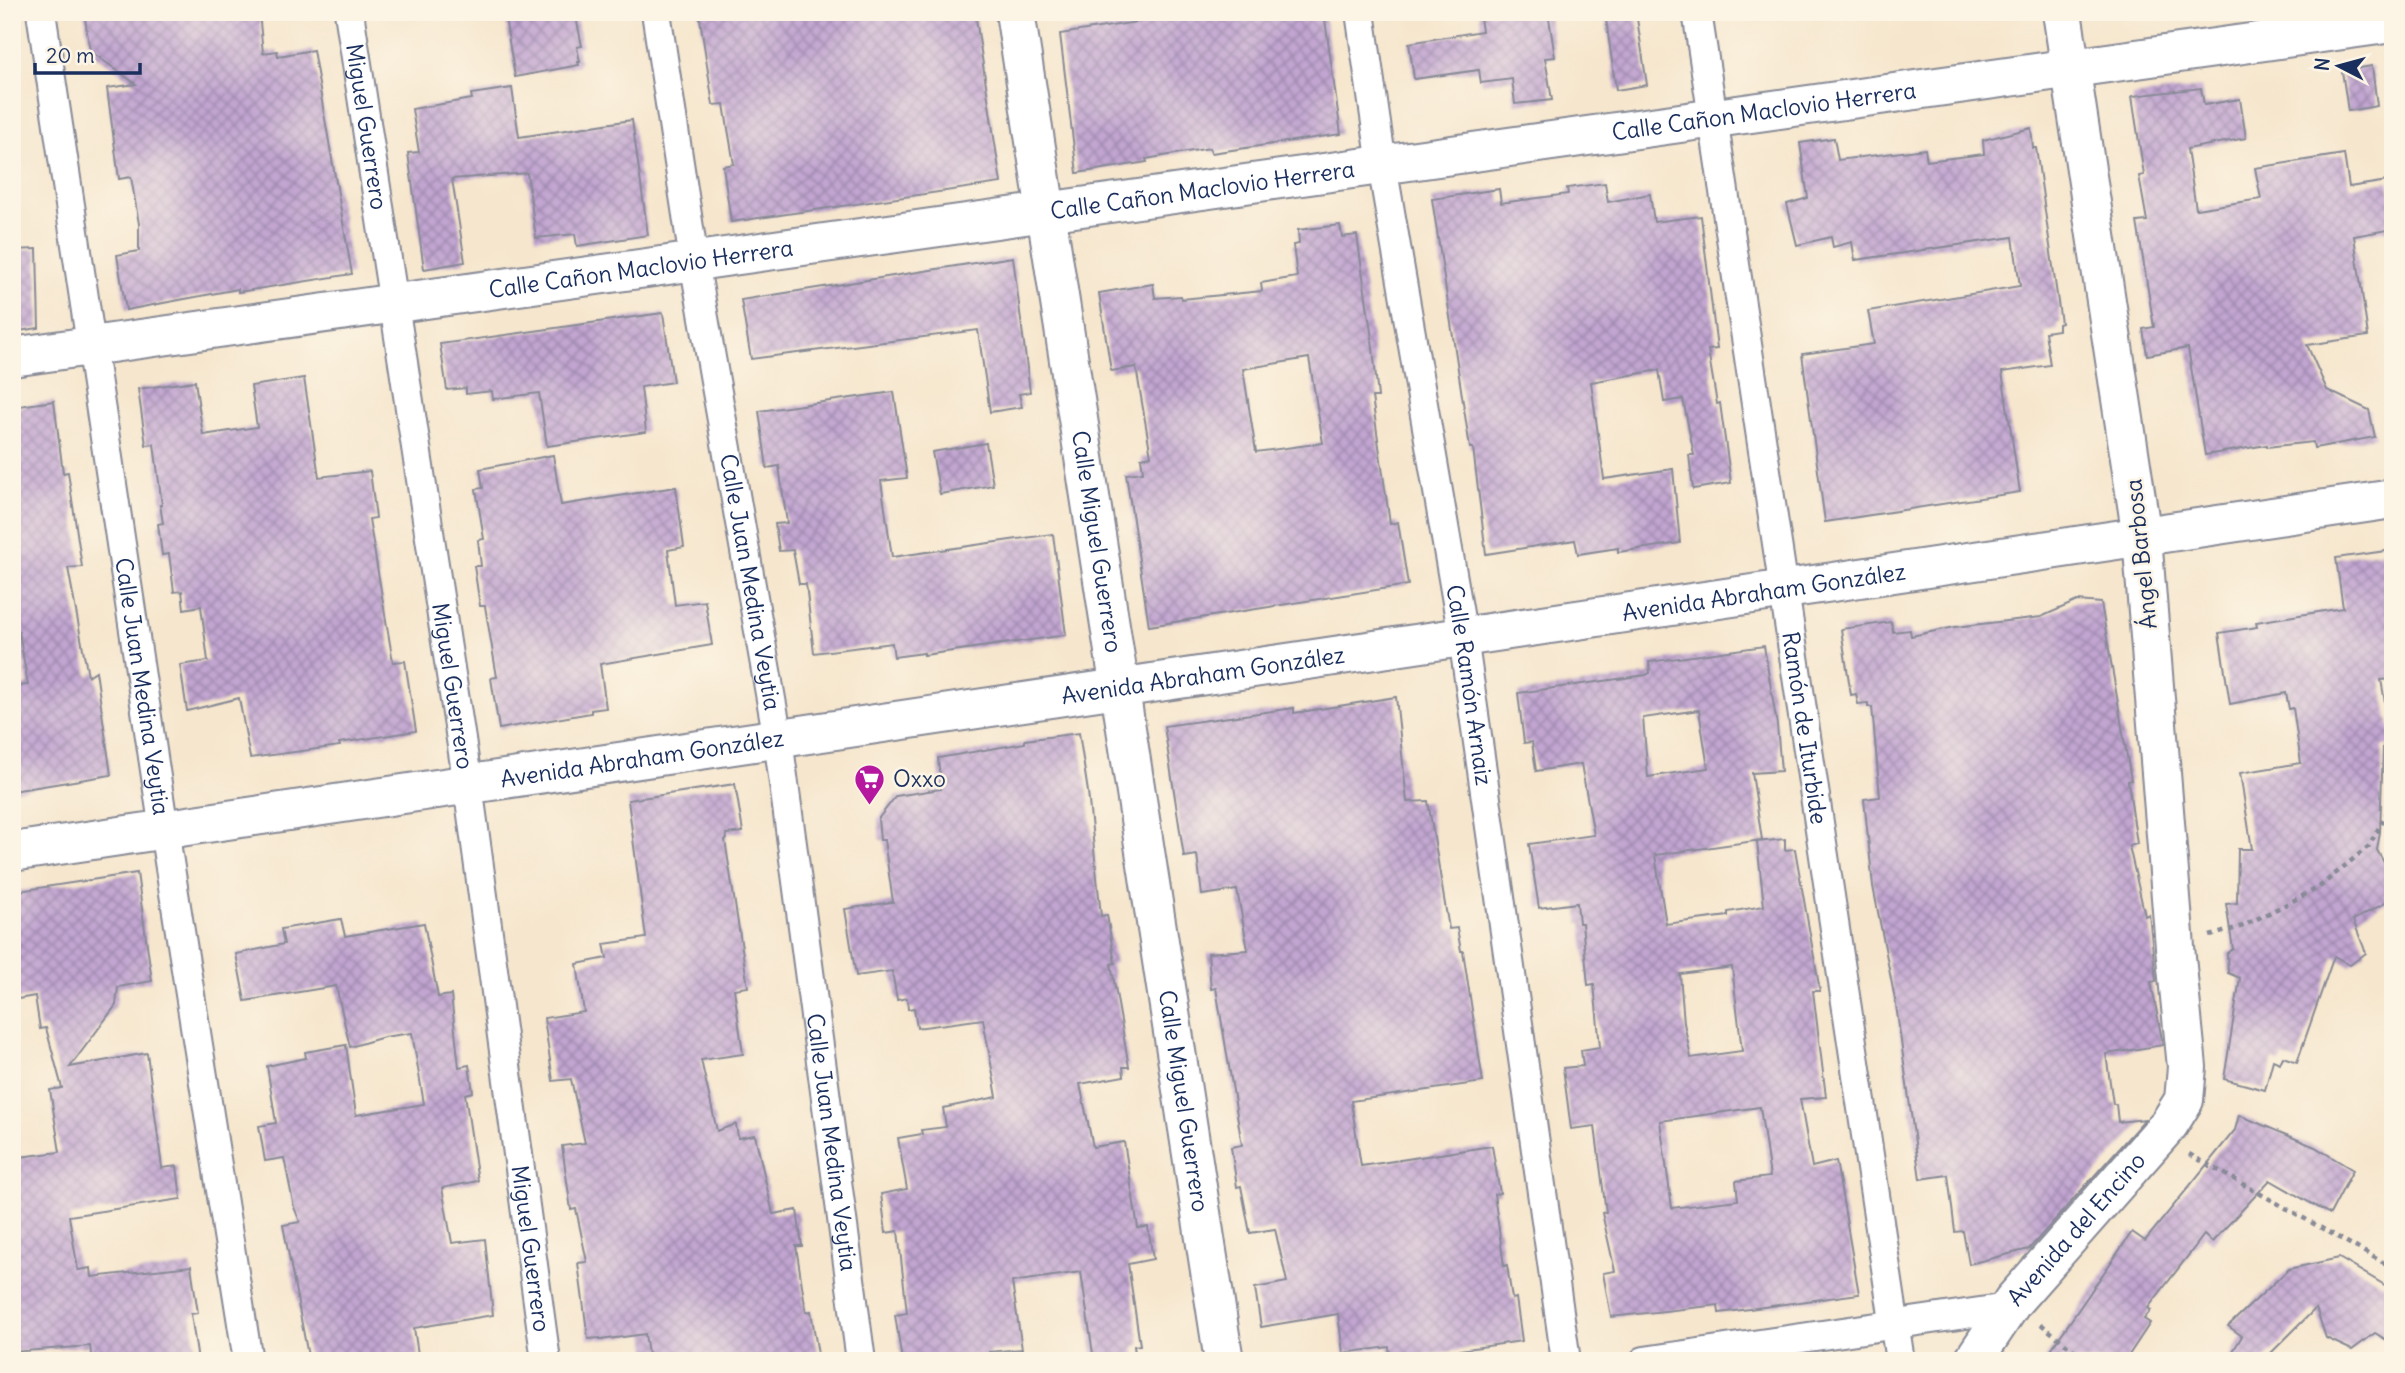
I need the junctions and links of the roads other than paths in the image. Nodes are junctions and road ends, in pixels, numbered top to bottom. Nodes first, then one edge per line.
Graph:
1 (41, 12) edge
2 (349, 12) edge
3 (656, 12) edge
4 (1015, 12) edge
5 (1360, 12) edge
6 (1697, 12) edge
7 (2062, 12) edge
8 (2393, 23) edge
9 (2070, 68) junction
10 (1713, 118) junction
11 (1382, 165) junction
12 (1045, 212) junction
13 (694, 261) junction
14 (395, 304) junction
15 (91, 346) junction
16 (12, 357) edge
17 (2393, 499) edge
18 (2142, 537) junction
19 (1784, 590) junction
20 (1463, 637) junction
21 (1122, 688) junction
22 (778, 739) junction
23 (468, 785) junction
24 (164, 830) junction
25 (12, 852) edge
26 (2184, 1100) joint
27 (2010, 1304) junction
28 (1895, 1324) junction
29 (248, 1361) edge
30 (546, 1361) edge
31 (861, 1361) edge
32 (1224, 1361) edge
33 (1566, 1361) edge
34 (1644, 1361) edge
35 (1900, 1361) edge
36 (1973, 1361) edge

1 - 15 street, Calle Juan Medina Veytia
2 - 14 street, Miguel Guerrero
3 - 13 street, Calle Juan Medina Veytia
4 - 12 street, Calle Miguel Guerrero
5 - 11 street, Calle Ramón Arnaiz
6 - 10 street, Ramón de Iturbide
7 - 9 street, Ángel Barbosa
8 - 9 street, Calle Cañon Maclovio Herrera
9 - 10 street, Calle Cañon Maclovio Herrera
9 - 18 street, Ángel Barbosa
10 - 11 street, Calle Cañon Maclovio Herrera
10 - 19 street, Ramón de Iturbide
11 - 12 street, Calle Cañon Maclovio Herrera
11 - 20 street, Calle Ramón Arnaiz
12 - 13 street, Calle Cañon Maclovio Herrera
12 - 21 street, Calle Miguel Guerrero
13 - 14 street, Calle Cañon Maclovio Herrera
13 - 22 street, Calle Juan Medina Veytia
14 - 15 street, Calle Cañon Maclovio Herrera
14 - 23 street, Miguel Guerrero
15 - 16 street, Calle Cañon Maclovio Herrera
15 - 24 street, Calle Juan Medina Veytia
17 - 18 street, Avenida Abraham González
18 - 19 street, Avenida Abraham González
18 - 26 street, Ángel Barbosa
19 - 20 street, Avenida Abraham González
19 - 28 street, Ramón de Iturbide
20 - 21 street, Avenida Abraham González
20 - 33 street, Calle Ramón Arnaiz
21 - 22 street, Avenida Abraham González
21 - 32 street, Calle Miguel Guerrero
22 - 23 street, Avenida Abraham González
22 - 31 street, Calle Juan Medina Veytia
23 - 24 street, Avenida Abraham González
23 - 30 street, Miguel Guerrero
24 - 25 street, Avenida Abraham González
24 - 29 street, Calle Juan Medina Veytia
26 - 27 street, Avenida del Encino
27 - 28 street
27 - 36 street, Avenida del Encino
28 - 34 street
28 - 35 street, Ramón de Iturbide

